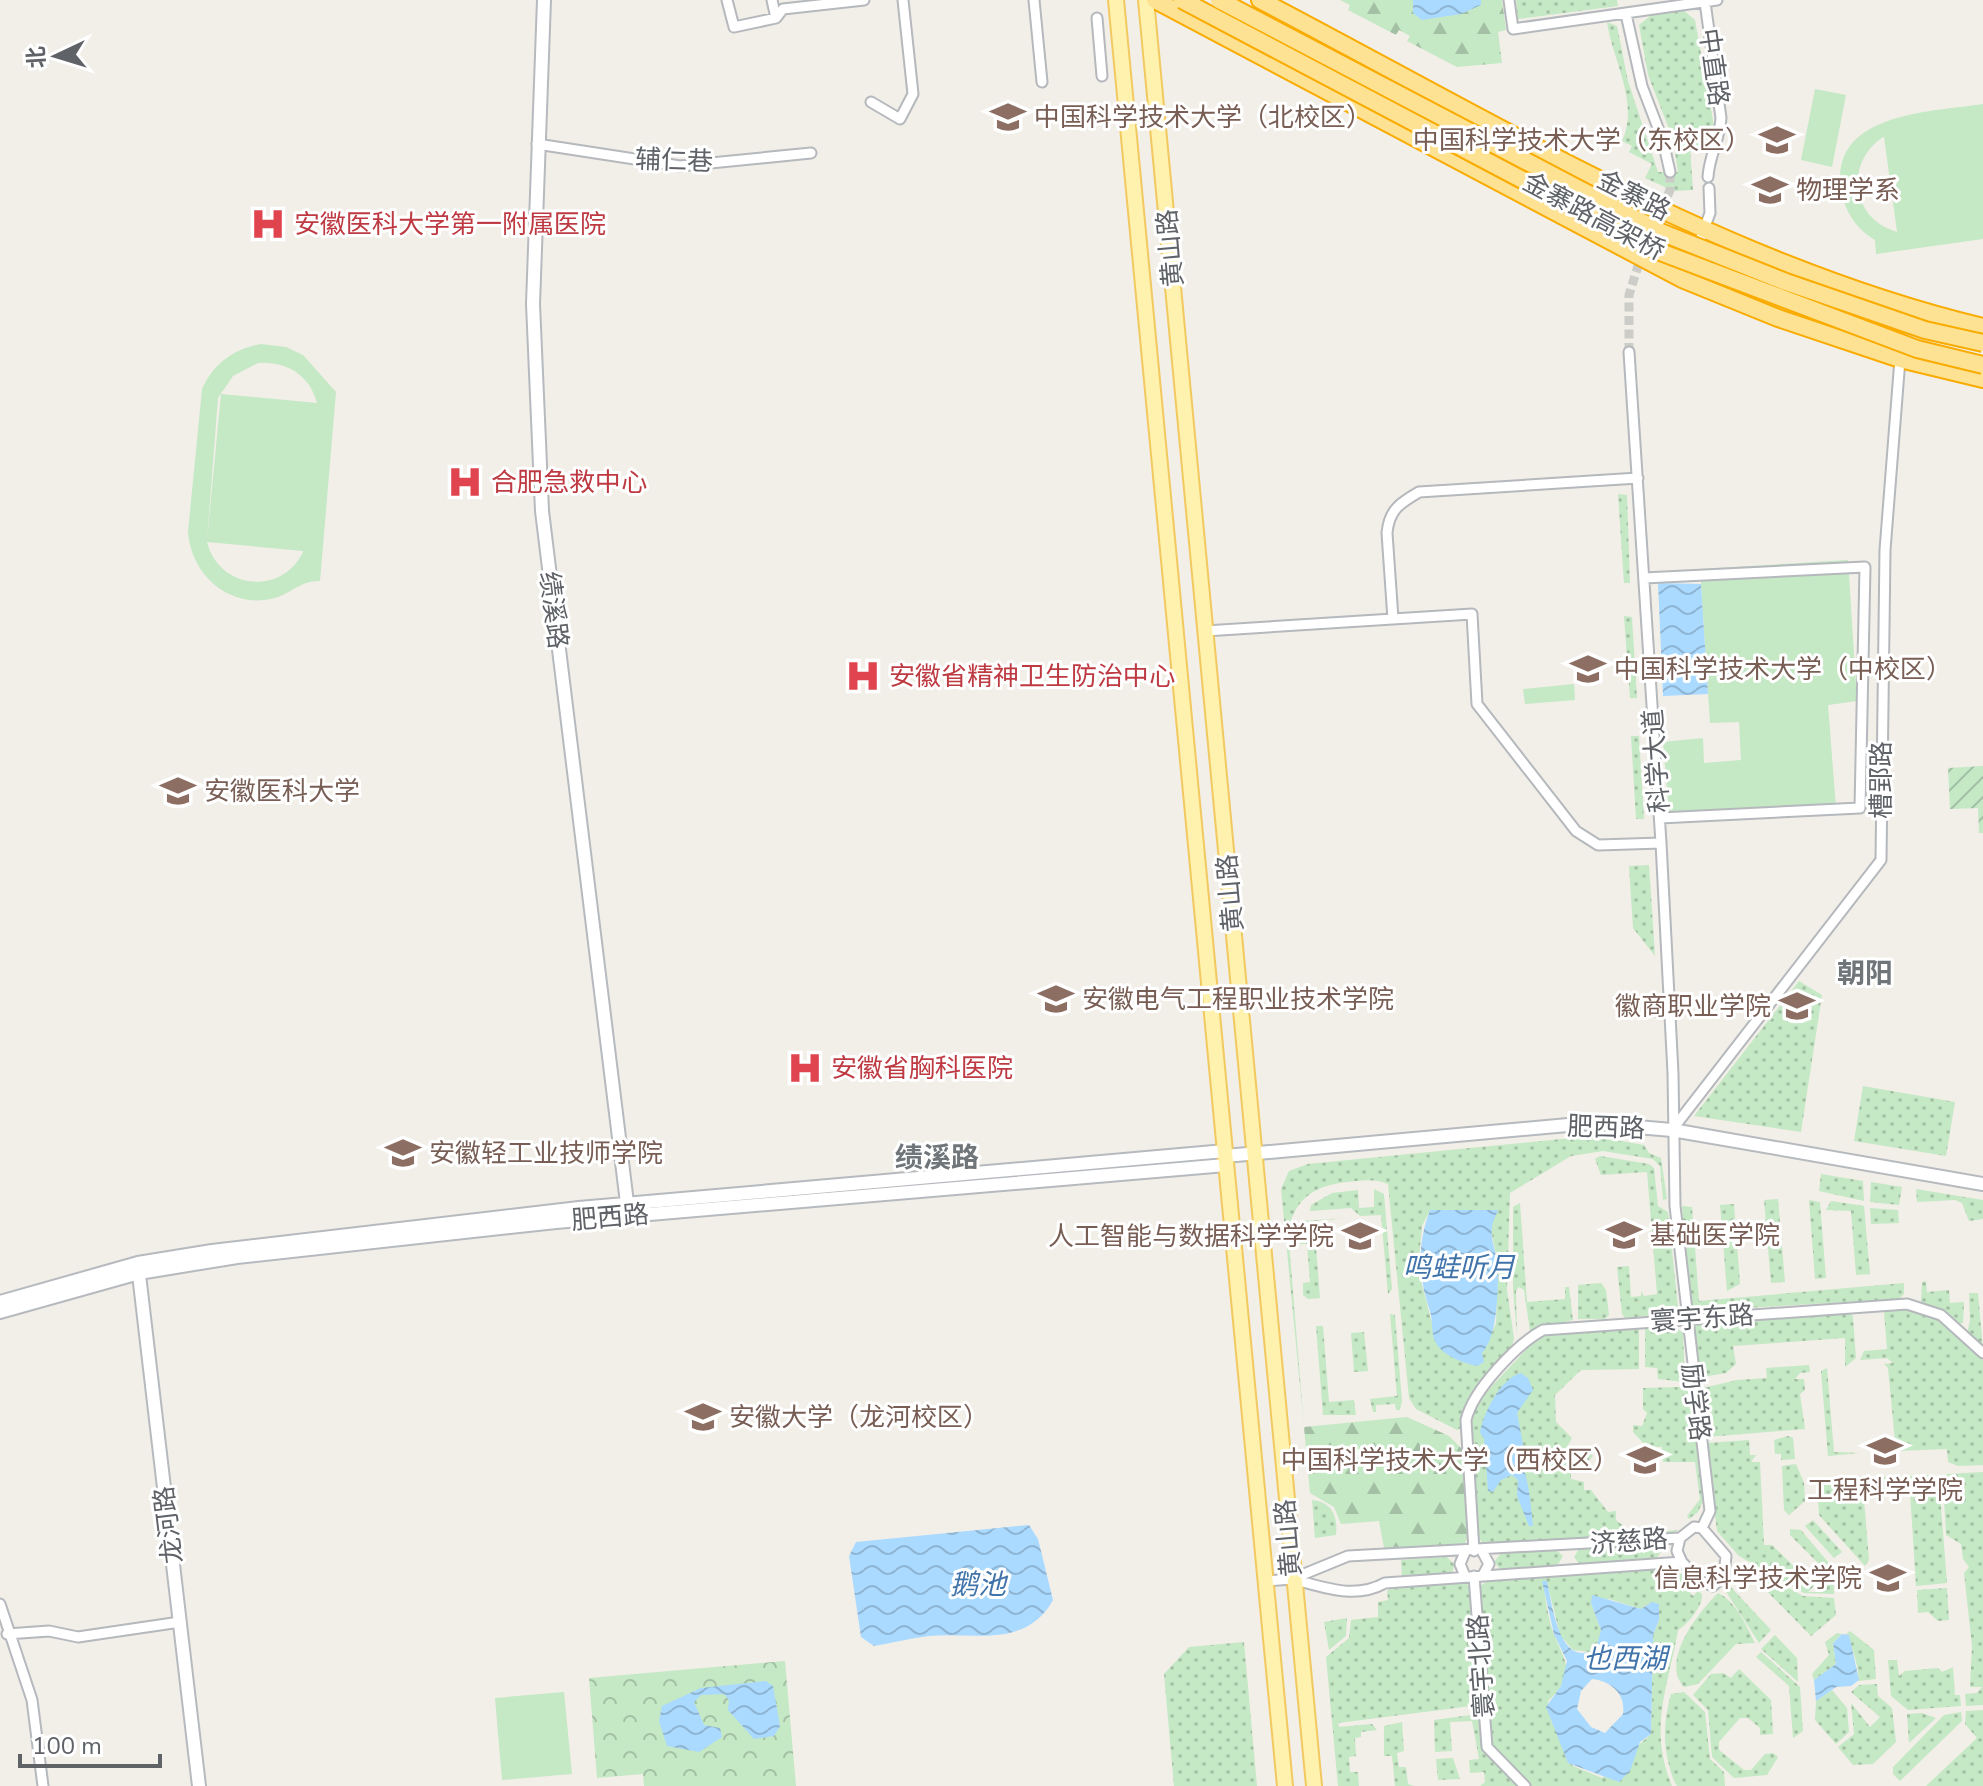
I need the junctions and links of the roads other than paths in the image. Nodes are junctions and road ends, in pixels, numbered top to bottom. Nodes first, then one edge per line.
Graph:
1 (544, 0) edge
2 (727, 0) edge
3 (772, 0) edge
4 (864, 0) edge
5 (903, 0) edge
6 (1034, 0) edge
7 (1116, 0) edge
8 (1146, 0) edge
9 (1155, 0) edge
10 (1182, 0) edge
11 (1219, 0) edge
12 (1260, 0) edge
13 (1509, 0) edge
14 (1717, 0) edge
15 (1705, 2) edge
16 (1626, 14) junction
17 (776, 18) junction
18 (1097, 18) dead end
19 (1102, 76) dead end
20 (1042, 82) dead end
21 (871, 102) dead end
22 (537, 144) junction
23 (811, 153) dead end
24 (1670, 172) tunnel mouth
25 (1706, 231) junction
26 (1682, 279) junction
27 (1983, 327) edge
28 (1983, 343) edge
29 (1629, 352) tunnel mouth
30 (1900, 359) junction
31 (1983, 365) edge
32 (1983, 379) edge
33 (1638, 478) junction
34 (1644, 578) junction
35 (1393, 619) junction
36 (1205, 631) junction
37 (1660, 818) junction
38 (1661, 843) junction
39 (1669, 1010) junction
40 (1656, 1011) dead end
41 (1672, 1130) junction
42 (1255, 1155) junction
43 (1226, 1157) junction
44 (1983, 1184) edge
45 (628, 1210) junction
46 (138, 1268) junction
47 (0, 1302) edge
48 (0, 1312) edge
49 (1685, 1319) junction
50 (1983, 1353) edge
51 (1702, 1528) junction
52 (1680, 1538) junction
53 (1474, 1551) junction
54 (1682, 1562) junction
55 (1474, 1576) junction
56 (1292, 1579) junction
57 (1267, 1581) junction
58 (0, 1604) edge
59 (180, 1622) junction
60 (7, 1634) junction
61 (43, 1786) edge
62 (199, 1786) edge
63 (1285, 1786) edge
64 (1314, 1786) edge
65 (1525, 1786) edge

1 - 22 main road, 绩溪路
2 - 17 street
3 - 17 street
4 - 17 street
5 - 21 street
6 - 20 street
7 - 43 main road, 黄山路
8 - 36 main road, 黄山路
9 - 26 highway
10 - 31 highway, 金寨路高架桥, bridge
11 - 28 highway, 金寨路高架桥, bridge
12 - 25 highway, 金寨路
13 - 16 street
14 - 15 street
15 - 16 street
15 - 25 street, 中直路
16 - 24 street
18 - 19 street
22 - 23 street, 辅仁巷
22 - 45 main road, 绩溪路
25 - 26 street
25 - 27 highway, 金寨路
26 - 30 highway
29 - 33 street, 科学大道
30 - 32 highway
30 - 41 street, 槽郢路
33 - 34 street, 科学大道
33 - 35 street
34 - 37 street, 科学大道
34 - 37 street
35 - 36 street
35 - 38 street
36 - 42 main road, 黄山路
37 - 38 street, 科学大道
38 - 39 street, 科学大道
39 - 40 street
39 - 41 street, 科学大道
41 - 42 main road, 肥西路
41 - 44 main road, 肥西路
41 - 49 street, 励学路
42 - 43 main road, 肥西路
42 - 56 main road, 黄山路
43 - 45 main road, 肥西路
43 - 57 main road, 黄山路
45 - 46 main road, 肥西路
46 - 47 main road, 肥西路
46 - 48 main road, 肥西路
46 - 59 main road, 龙河路
49 - 50 street, 寰宇东路
49 - 51 street, 励学路
49 - 53 street, 寰宇东路
51 - 52 street, 济慈路
51 - 54 street, 济慈路
52 - 53 street, 济慈路
52 - 54 street
53 - 55 street
53 - 55 street
53 - 56 street, 济慈路
54 - 55 street, 济慈路
55 - 56 street, 济慈路
55 - 65 street, 寰宇北路
56 - 57 street
56 - 64 main road, 黄山路
57 - 63 main road, 黄山路
58 - 60 street
59 - 60 street
59 - 62 main road, 龙河路
60 - 61 street

